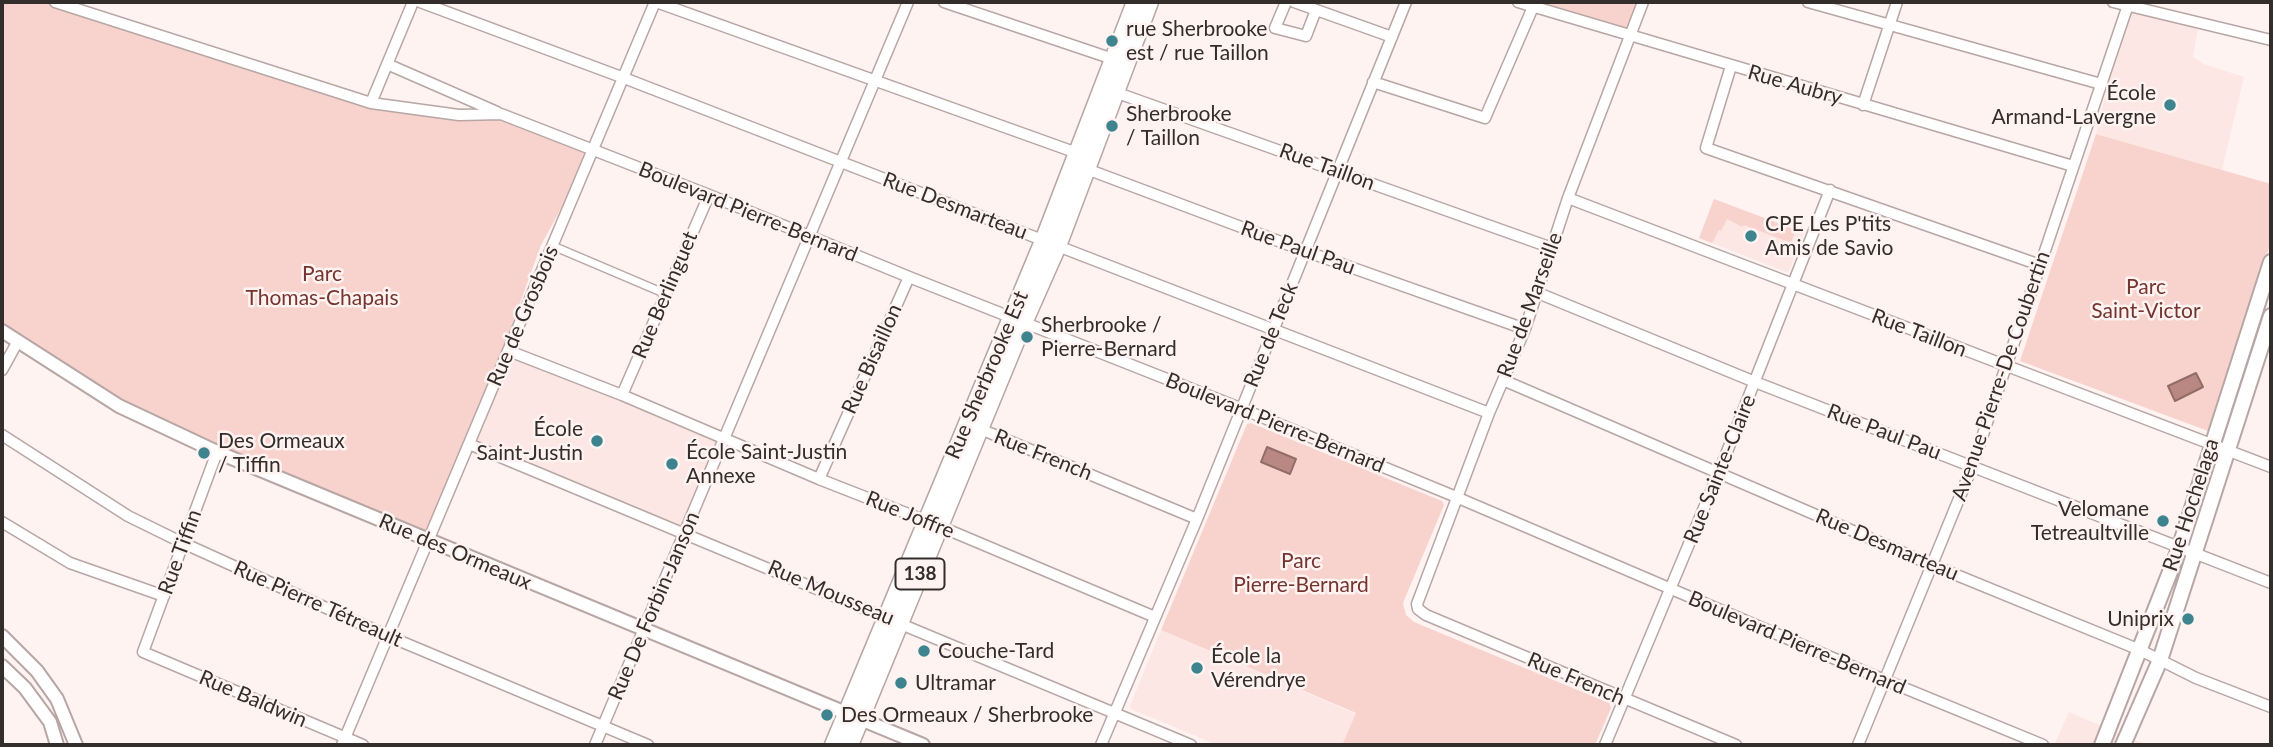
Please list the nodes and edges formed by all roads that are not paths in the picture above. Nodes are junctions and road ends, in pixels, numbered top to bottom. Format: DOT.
graph roads {
  1 [pos="55,2"];
  2 [pos="413,2"];
  3 [pos="420,2"];
  4 [pos="656,2"];
  5 [pos="908,2"];
  6 [pos="944,2"];
  7 [pos="1135,2"];
  8 [pos="1150,2"];
  9 [pos="1286,2"];
  10 [pos="1294,2"];
  11 [pos="1406,2"];
  12 [pos="1518,2"];
  13 [pos="1643,2"];
  14 [pos="1808,2"];
  15 [pos="1897,2"];
  16 [pos="2113,2"];
  17 [pos="2128,4"];
  18 [pos="1533,7"];
  19 [pos="1316,10"];
  20 [pos="1888,24"];
  21 [pos="1392,37"];
  22 [pos="1631,37"];
  23 [pos="2271,40"];
  24 [pos="1119,61"];
  25 [pos="387,64"];
  26 [pos="1731,66"];
  27 [pos="624,78"];
  28 [pos="874,81"];
  29 [pos="1373,82"];
  30 [pos="2101,83"];
  31 [pos="1109,90"];
  32 [pos="371,103"];
  33 [pos="1863,105"];
  34 [pos="501,114"];
  35 [pos="594,149"];
  36 [pos="840,162"];
  37 [pos="1079,162"];
  38 [pos="2073,166"];
  39 [pos="1338,170"];
  40 [pos="1830,190"];
  41 [pos="709,195"];
  42 [pos="1568,198"];
  43 [pos="809,237"];
  44 [pos="1050,244"];
  45 [pos="553,246"];
  46 [pos="1552,248"];
  47 [pos="1305,251"];
  48 [pos="2271,262"];
  49 [pos="2040,265"];
  50 [pos="909,277"];
  51 [pos="1793,285"];
  52 [pos="1538,293"];
  53 [pos="666,294"];
  54 [pos="2271,316"];
  55 [pos="1017,320"];
  56 [pos="1273,329"];
  57 [pos="1525,329"];
  58 [pos="2,331"];
  59 [pos="2247,334"];
  60 [pos="2267,340"];
  61 [pos="18,341"];
  62 [pos="509,351"];
  63 [pos="2006,367"];
  64 [pos="2,370"];
  65 [pos="1503,380"];
  66 [pos="1755,382"];
  67 [pos="622,395"];
  68 [pos="1241,409"];
  69 [pos="1489,414"];
  70 [pos="973,426"];
  71 [pos="2,435"];
  72 [pos="724,438"];
  73 [pos="469,444"];
  74 [pos="2212,445"];
  75 [pos="2228,451"];
  76 [pos="217,452"];
  77 [pos="1972,467"];
  78 [pos="2271,467"];
  79 [pos="1719,472"];
  80 [pos="819,479"];
  81 [pos="1457,497"];
  82 [pos="1197,519"];
  83 [pos="2,522"];
  84 [pos="932,524"];
  85 [pos="685,532"];
  86 [pos="428,541"];
  87 [pos="183,543"];
  88 [pos="2179,548"];
  89 [pos="2194,554"];
  90 [pos="1932,565"];
  91 [pos="2271,583"];
  92 [pos="1671,590"];
  93 [pos="164,596"];
  94 [pos="1418,609"];
  95 [pos="1155,617"];
  96 [pos="893,620"];
  97 [pos="643,630"];
  98 [pos="2,636"];
  99 [pos="388,636"];
  100 [pos="2140,650"];
  101 [pos="143,652"];
  102 [pos="2160,660"];
  103 [pos="2,666"];
  104 [pos="1884,680"];
  105 [pos="1625,699"];
  106 [pos="2271,707"];
  107 [pos="1115,713"];
  108 [pos="854,716"];
  109 [pos="2111,722"];
  110 [pos="603,726"];
  111 [pos="2130,730"];
  112 [pos="343,741"];
  113 [pos="57,745"];
  114 [pos="76,745"];
  115 [pos="363,745"];
  116 [pos="595,745"];
  117 [pos="648,745"];
  118 [pos="833,745"];
  119 [pos="850,745"];
  120 [pos="923,745"];
  121 [pos="1101,745"];
  122 [pos="1191,745"];
  123 [pos="1605,745"];
  124 [pos="1736,745"];
  125 [pos="1858,745"];
  126 [pos="2043,745"];
  127 [pos="2102,745"];
  128 [pos="2123,745"];
  1 -- 32 [label="street, Boulevard Pierre-Bernard"];
  2 -- 25 [label="street"];
  3 -- 27 [label="street, Rue Desmarteau"];
  4 -- 27 [label="street, Rue de Grosbois"];
  4 -- 28 [label="street, Rue Paul Pau"];
  5 -- 28 [label="street, Rue De Forbin-Janson"];
  6 -- 24 [label="street"];
  7 -- 24 [label="main road, Rue Sherbrooke Est / 138"];
  8 -- 24 [label="main road, Rue Sherbrooke Est / 138"];
  9 -- 19 [label="street"];
  10 -- 19 [label="street"];
  11 -- 21 [label="street, Rue de Teck"];
  12 -- 18 [label="street, Rue Aubry"];
  13 -- 22 [label="street, Rue de Marseille"];
  14 -- 20 [label="street"];
  15 -- 20 [label="street"];
  16 -- 17 [label="street"];
  17 -- 23 [label="street"];
  17 -- 30 [label="street, Avenue Pierre-De Coubertin"];
  18 -- 22 [label="street, Rue Aubry"];
  18 -- 29 [label="street"];
  19 -- 21 [label="street"];
  20 -- 30 [label="street"];
  20 -- 33 [label="street"];
  21 -- 29 [label="street, Rue de Teck"];
  22 -- 26 [label="street, Rue Aubry"];
  22 -- 42 [label="street, Rue de Marseille"];
  24 -- 31 [label="main road, Rue Sherbrooke Est / 138"];
  25 -- 32 [label="street"];
  25 -- 34 [label="street, Boulevard Pierre-Bernard"];
  26 -- 33 [label="street, Rue Aubry"];
  26 -- 40 [label="street"];
  27 -- 35 [label="street, Rue de Grosbois"];
  27 -- 36 [label="street, Rue Desmarteau"];
  28 -- 36 [label="street, Rue De Forbin-Janson"];
  28 -- 37 [label="street, Rue Paul Pau"];
  29 -- 39 [label="street, Rue de Teck"];
  30 -- 38 [label="street, Avenue Pierre-De Coubertin"];
  31 -- 37 [label="main road, Rue Sherbrooke Est / 138"];
  31 -- 39 [label="street, Rue Taillon"];
  32 -- 34 [label="street, Boulevard Pierre-Bernard"];
  33 -- 38 [label="street, Rue Aubry"];
  34 -- 35 [label="street, Boulevard Pierre-Bernard"];
  35 -- 41 [label="street, Boulevard Pierre-Bernard"];
  35 -- 45 [label="street, Rue de Grosbois"];
  36 -- 43 [label="street, Rue De Forbin-Janson"];
  36 -- 44 [label="street, Rue Desmarteau"];
  37 -- 44 [label="main road, Rue Sherbrooke Est / 138"];
  37 -- 47 [label="street, Rue Paul Pau"];
  38 -- 49 [label="street, Avenue Pierre-De Coubertin"];
  39 -- 46 [label="street, Rue Taillon"];
  39 -- 47 [label="street, Rue de Teck"];
  40 -- 49 [label="street"];
  40 -- 51 [label="street, Rue Sainte-Claire"];
  41 -- 43 [label="street, Boulevard Pierre-Bernard"];
  41 -- 53 [label="street, Rue Berlinguet"];
  42 -- 46 [label="street, Rue de Marseille"];
  42 -- 51 [label="street, Rue Taillon"];
  43 -- 50 [label="street, Boulevard Pierre-Bernard"];
  43 -- 72 [label="street, Rue De Forbin-Janson"];
  44 -- 55 [label="main road, Rue Sherbrooke Est / 138"];
  44 -- 56 [label="street, Rue Desmarteau"];
  45 -- 53 [label="street"];
  45 -- 62 [label="street, Rue de Grosbois"];
  46 -- 52 [label="street, Rue de Marseille"];
  47 -- 56 [label="street, Rue de Teck"];
  47 -- 57 [label="street, Rue Paul Pau"];
  48 -- 59 [label="main road, Rue Hochelaga"];
  49 -- 63 [label="street, Avenue Pierre-De Coubertin"];
  50 -- 55 [label="street, Boulevard Pierre-Bernard"];
  50 -- 80 [label="street, Rue Bisaillon"];
  51 -- 63 [label="street, Rue Taillon"];
  51 -- 66 [label="street, Rue Sainte-Claire"];
  52 -- 57 [label="street, Rue de Marseille"];
  52 -- 66 [label="street, Rue Paul Pau"];
  53 -- 67 [label="street, Rue Berlinguet"];
  54 -- 60 [label="main road, Rue Hochelaga"];
  55 -- 68 [label="street, Boulevard Pierre-Bernard"];
  55 -- 70 [label="main road, Rue Sherbrooke Est / 138"];
  56 -- 68 [label="street, Rue de Teck"];
  56 -- 69 [label="street, Rue Desmarteau"];
  57 -- 65 [label="street, Rue de Marseille"];
  58 -- 61 [label="street, Rue des Ormeaux"];
  59 -- 60 [label="street"];
  59 -- 74 [label="main road, Rue Hochelaga"];
  60 -- 75 [label="main road, Rue Hochelaga"];
  61 -- 64 [label="street"];
  61 -- 76 [label="street, Rue des Ormeaux"];
  62 -- 67 [label="street, Rue Joffre"];
  62 -- 73 [label="street, Rue de Grosbois"];
  63 -- 74 [label="street, Rue Taillon"];
  63 -- 77 [label="street, Avenue Pierre-De Coubertin"];
  65 -- 69 [label="street, Rue de Marseille"];
  65 -- 79 [label="street, Rue Desmarteau"];
  66 -- 77 [label="street, Rue Paul Pau"];
  66 -- 79 [label="street, Rue Sainte-Claire"];
  67 -- 72 [label="street, Rue Joffre"];
  68 -- 81 [label="street, Boulevard Pierre-Bernard"];
  68 -- 82 [label="street, Rue de Teck"];
  69 -- 81 [label="street, Rue de Marseille"];
  70 -- 82 [label="street, Rue French"];
  70 -- 84 [label="main road, Rue Sherbrooke Est / 138"];
  71 -- 87 [label="street, Rue Pierre Tétreault"];
  72 -- 80 [label="street, Rue Joffre"];
  72 -- 85 [label="street, Rue De Forbin-Janson"];
  73 -- 85 [label="street, Rue Mousseau"];
  73 -- 86 [label="street, Rue de Grosbois"];
  74 -- 75 [label="street, Rue Taillon"];
  74 -- 88 [label="main road, Rue Hochelaga"];
  75 -- 78 [label="street, Rue Taillon"];
  75 -- 89 [label="main road, Rue Hochelaga"];
  76 -- 86 [label="street, Rue des Ormeaux"];
  76 -- 87 [label="street, Rue Tiffin"];
  77 -- 88 [label="street, Rue Paul Pau"];
  77 -- 90 [label="street, Avenue Pierre-De Coubertin"];
  79 -- 90 [label="street, Rue Desmarteau"];
  79 -- 92 [label="street, Rue Sainte-Claire"];
  80 -- 84 [label="street, Rue Joffre"];
  81 -- 92 [label="street, Boulevard Pierre-Bernard"];
  81 -- 94 [label="street, Rue de Marseille"];
  82 -- 95 [label="street, Rue de Teck"];
  83 -- 93 [label="street"];
  84 -- 95 [label="street, Rue Joffre"];
  84 -- 96 [label="main road, Rue Sherbrooke Est / 138"];
  85 -- 96 [label="street, Rue Mousseau"];
  85 -- 97 [label="street, Rue De Forbin-Janson"];
  86 -- 97 [label="street, Rue des Ormeaux"];
  86 -- 99 [label="street, Rue de Grosbois"];
  87 -- 93 [label="street, Rue Tiffin"];
  87 -- 99 [label="street, Rue Pierre Tétreault"];
  88 -- 89 [label="street, Rue Paul Pau"];
  88 -- 100 [label="main road, Rue Hochelaga"];
  89 -- 91 [label="street, Rue Paul Pau"];
  89 -- 102 [label="main road, Rue Hochelaga"];
  90 -- 100 [label="street, Rue Desmarteau"];
  90 -- 104 [label="street, Avenue Pierre-De Coubertin"];
  92 -- 104 [label="street, Boulevard Pierre-Bernard"];
  92 -- 105 [label="street, Rue Sainte-Claire"];
  93 -- 101 [label="street, Rue Tiffin"];
  94 -- 105 [label="street, Rue French"];
  95 -- 107 [label="street, Rue de Teck"];
  96 -- 107 [label="street, Rue Mousseau"];
  96 -- 108 [label="main road, Rue Sherbrooke Est / 138"];
  97 -- 108 [label="street, Rue des Ormeaux"];
  97 -- 110 [label="street, Rue De Forbin-Janson"];
  98 -- 114 [label="street"];
  99 -- 110 [label="street, Rue Pierre Tétreault"];
  99 -- 112 [label="street, Rue de Grosbois"];
  100 -- 102 [label="street, Rue Desmarteau"];
  100 -- 109 [label="main road, Rue Hochelaga"];
  101 -- 112 [label="street, Rue Baldwin"];
  102 -- 106 [label="street, Rue Desmarteau"];
  102 -- 111 [label="main road, Rue Hochelaga"];
  103 -- 113 [label="street"];
  104 -- 125 [label="street, Avenue Pierre-De Coubertin"];
  104 -- 126 [label="street, Boulevard Pierre-Bernard"];
  105 -- 123 [label="street, Rue Sainte-Claire"];
  105 -- 124 [label="street, Rue French"];
  107 -- 121 [label="street, Rue de Teck"];
  107 -- 122 [label="street, Rue Mousseau"];
  108 -- 118 [label="main road, Rue Sherbrooke Est / 138"];
  108 -- 119 [label="main road, Rue Sherbrooke Est / 138"];
  108 -- 120 [label="street, Rue des Ormeaux"];
  109 -- 111 [label="main road"];
  109 -- 127 [label="main road, Rue Hochelaga"];
  110 -- 116 [label="street, Rue De Forbin-Janson"];
  110 -- 117 [label="street, Rue Pierre Tétreault"];
  111 -- 128 [label="main road, Rue Hochelaga"];
  112 -- 115 [label="street, Rue Baldwin"];
}
